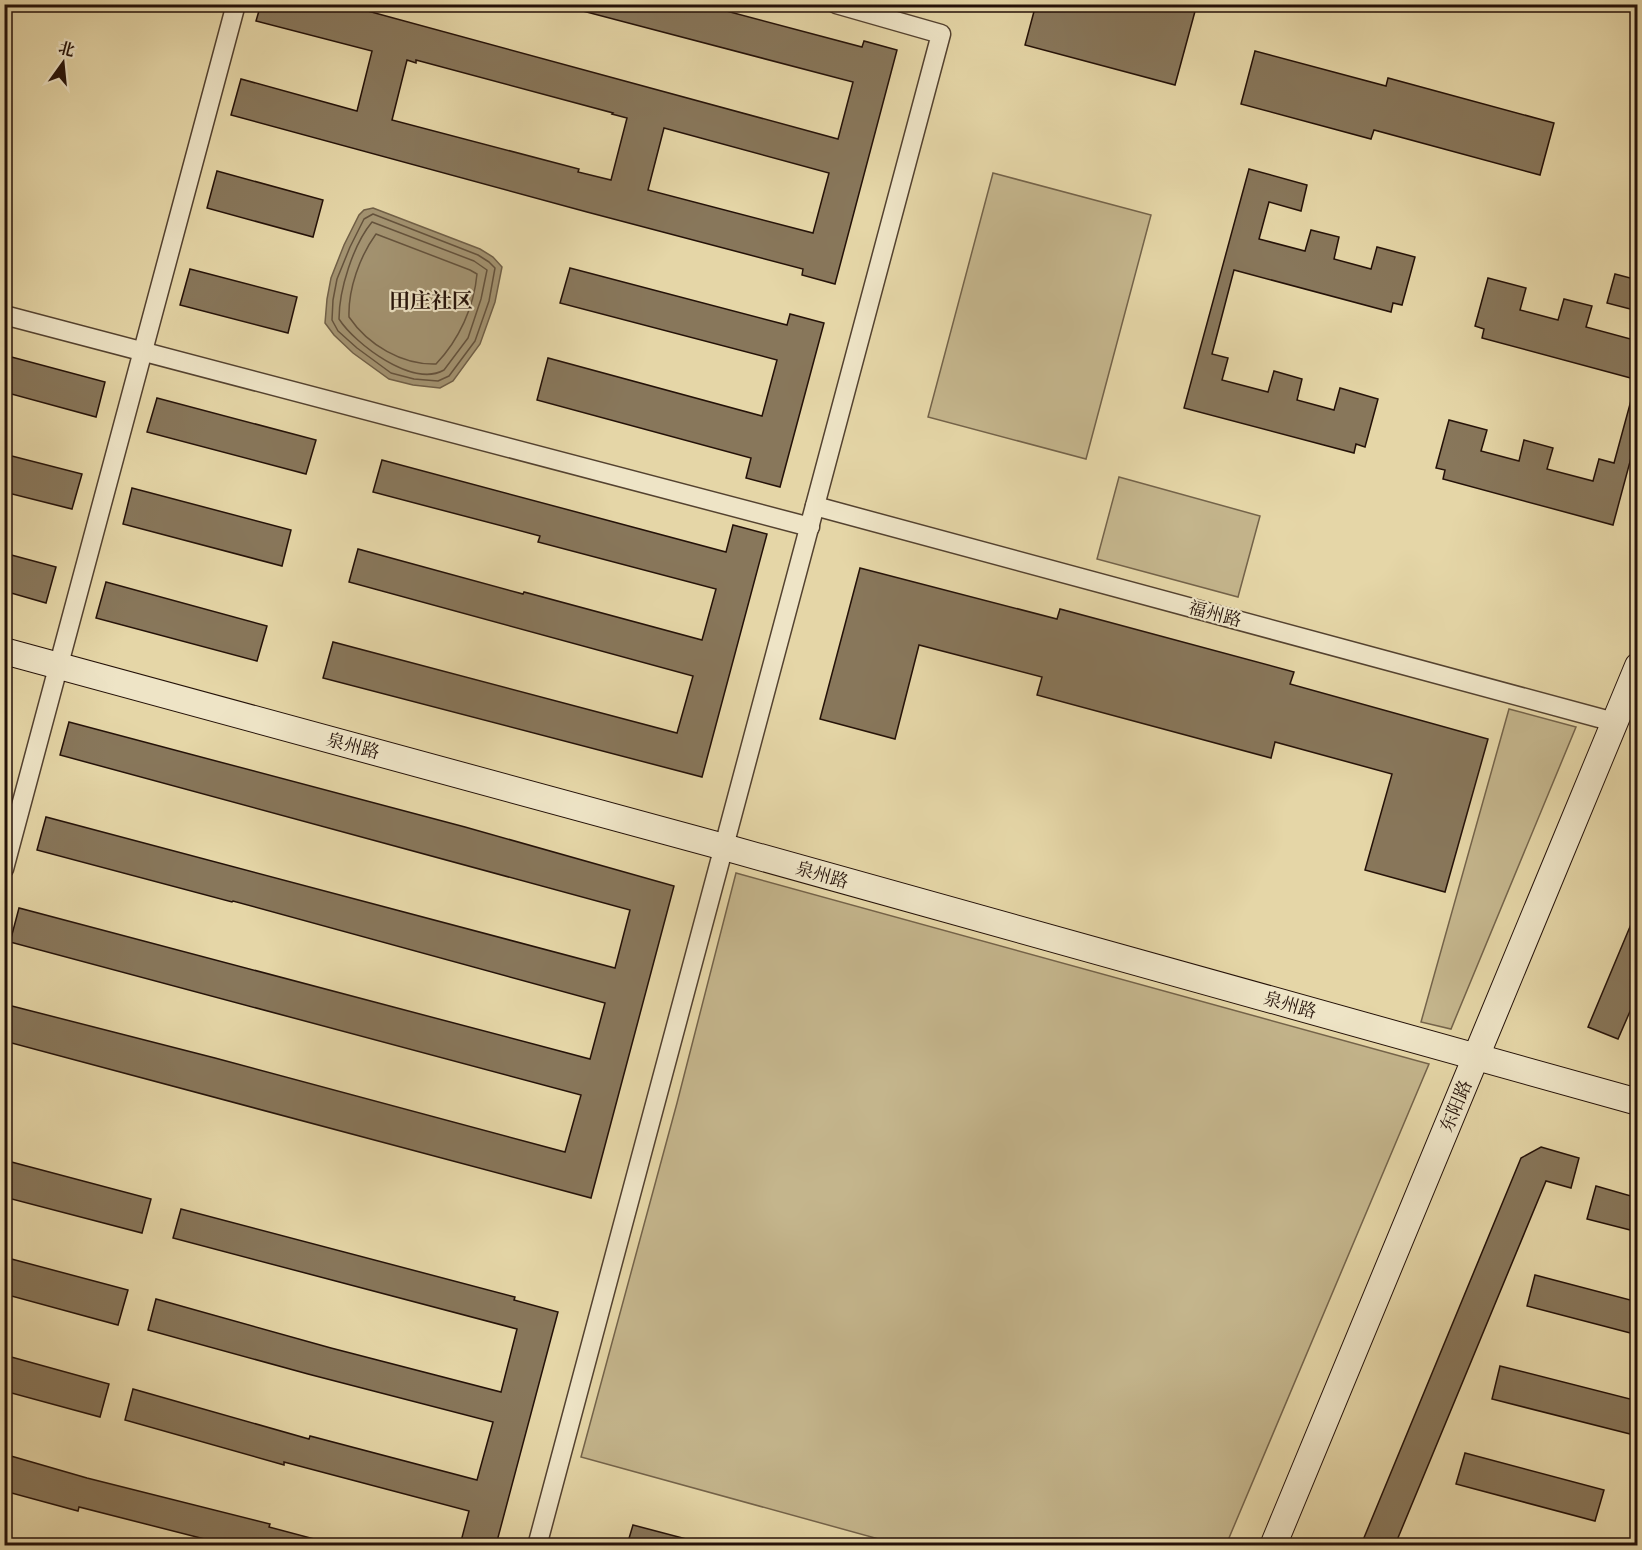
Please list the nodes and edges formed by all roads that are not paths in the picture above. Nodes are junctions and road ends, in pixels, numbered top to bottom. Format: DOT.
graph roads {
  1 [pos="237,4"];
  2 [pos="836,4"];
  3 [pos="4,315"];
  4 [pos="143,352"];
  5 [pos="815,506"];
  6 [pos="810,527"];
  7 [pos="4,651"];
  8 [pos="60,666"];
  9 [pos="1638,666"];
  10 [pos="1614,722"];
  11 [pos="724,847"];
  12 [pos="4,869"];
  13 [pos="1476,1057"];
  14 [pos="1638,1102"];
  15 [pos="537,1545"];
  16 [pos="1273,1545"];
  1 -- 4 [label="street"];
  2 -- 5 [label="street"];
  3 -- 4 [label="street"];
  4 -- 6 [label="street"];
  4 -- 8 [label="street"];
  5 -- 6 [label="street"];
  5 -- 10 [label="street, 福州路"];
  6 -- 11 [label="street"];
  7 -- 8 [label="street, 泉州路"];
  8 -- 11 [label="street, 泉州路"];
  8 -- 12 [label="street"];
  9 -- 10 [label="street, 东阳路"];
  10 -- 13 [label="street, 东阳路"];
  11 -- 13 [label="street, 泉州路"];
  11 -- 15 [label="street"];
  13 -- 14 [label="street, 泉州路"];
  13 -- 16 [label="street, 东阳路"];
}
